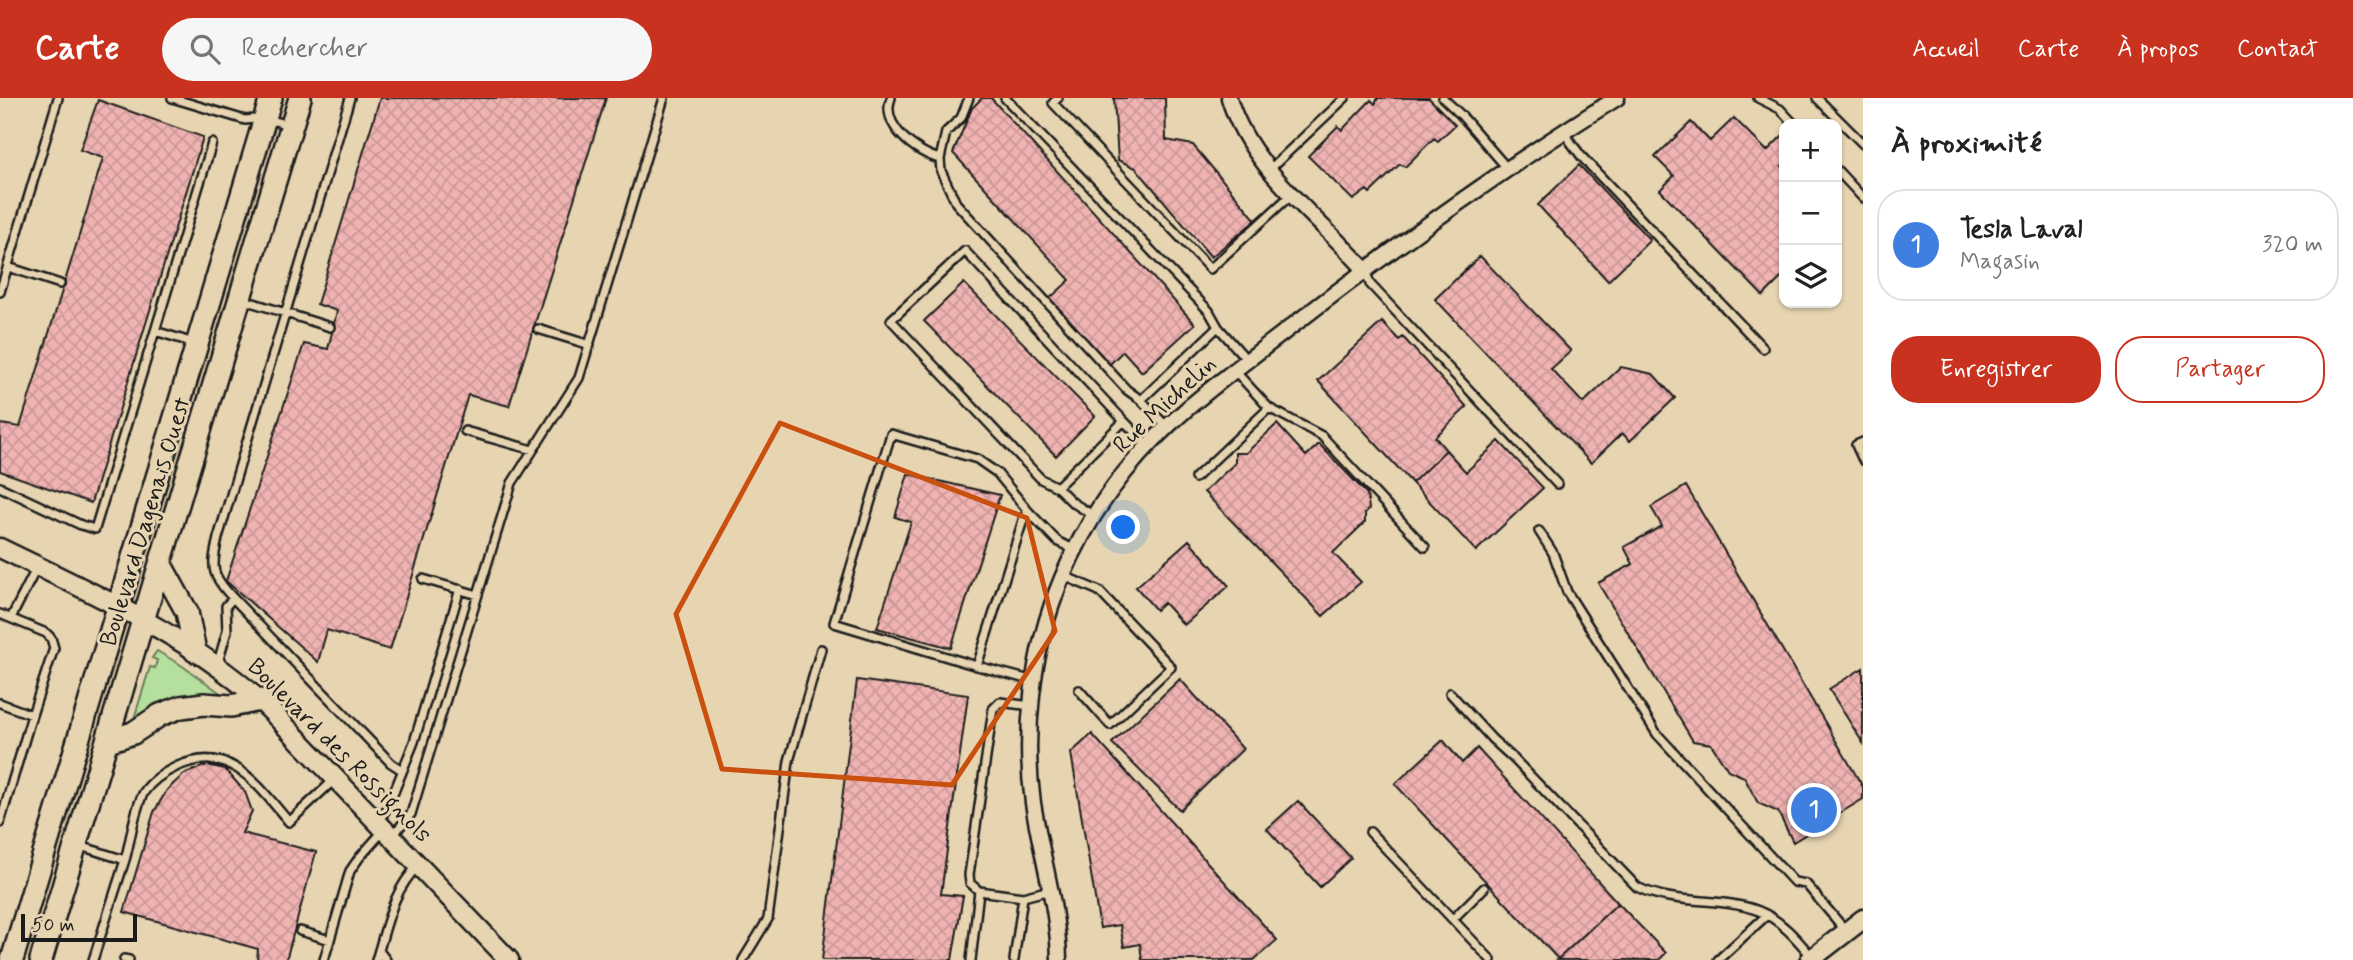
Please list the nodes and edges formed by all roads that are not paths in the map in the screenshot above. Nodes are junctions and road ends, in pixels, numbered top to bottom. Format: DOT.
graph roads {
  1 [pos="58,98"];
  2 [pos="172,98"];
  3 [pos="350,98"];
  4 [pos="664,98"];
  5 [pos="891,98"];
  6 [pos="969,98"];
  7 [pos="1005,98"];
  8 [pos="1229,98"];
  9 [pos="1345,98"];
  10 [pos="1443,98"];
  11 [pos="1617,98"];
  12 [pos="1758,98"];
  13 [pos="1817,98"];
  14 [pos="1053,100"];
  15 [pos="285,103"];
  16 [pos="1789,119"];
  17 [pos="1563,131"];
  18 [pos="212,143"];
  19 [pos="1863,144"];
  20 [pos="940,159"];
  21 [pos="1507,168"];
  22 [pos="1269,169"];
  23 [pos="1842,175"];
  24 [pos="1293,193"];
  25 [pos="1863,198"];
  26 [pos="8,267"];
  27 [pos="1365,270"];
  28 [pos="60,284"];
  29 [pos="0,292"];
  30 [pos="240,299"];
  31 [pos="286,313"];
  32 [pos="330,327"];
  33 [pos="1218,327"];
  34 [pos="538,329"];
  35 [pos="155,331"];
  36 [pos="197,344"];
  37 [pos="590,345"];
  38 [pos="1763,348"];
  39 [pos="1248,360"];
  40 [pos="1235,371"];
  41 [pos="1141,400"];
  42 [pos="1269,408"];
  43 [pos="1124,421"];
  44 [pos="1167,427"];
  45 [pos="465,431"];
  46 [pos="1863,442"];
  47 [pos="1148,446"];
  48 [pos="533,450"];
  49 [pos="1863,460"];
  50 [pos="1195,478"];
  51 [pos="1557,484"];
  52 [pos="0,487"];
  53 [pos="1057,487"];
  54 [pos="1029,512"];
  55 [pos="1094,516"];
  56 [pos="1539,531"];
  57 [pos="1425,547"];
  58 [pos="0,548"];
  59 [pos="1075,550"];
  60 [pos="161,565"];
  61 [pos="37,566"];
  62 [pos="1063,576"];
  63 [pos="423,579"];
  64 [pos="460,589"];
  65 [pos="478,595"];
  66 [pos="233,598"];
  67 [pos="118,606"];
  68 [pos="0,614"];
  69 [pos="11,618"];
  70 [pos="144,621"];
  71 [pos="821,649"];
  72 [pos="195,651"];
  73 [pos="217,666"];
  74 [pos="977,666"];
  75 [pos="1034,681"];
  76 [pos="1079,690"];
  77 [pos="1450,693"];
  78 [pos="260,700"];
  79 [pos="0,703"];
  80 [pos="1031,706"];
  81 [pos="32,715"];
  82 [pos="108,741"];
  83 [pos="402,770"];
  84 [pos="336,779"];
  85 [pos="0,823"];
  86 [pos="385,829"];
  87 [pos="1370,832"];
  88 [pos="76,845"];
  89 [pos="124,860"];
  90 [pos="419,865"];
  91 [pos="1484,888"];
  92 [pos="1050,890"];
  93 [pos="979,891"];
  94 [pos="1023,897"];
  95 [pos="1767,915"];
  96 [pos="1453,919"];
  97 [pos="1863,919"];
  98 [pos="300,931"];
  99 [pos="1847,931"];
  100 [pos="330,940"];
  101 [pos="379,951"];
  102 [pos="1811,959"];
  103 [pos="12,960"];
  104 [pos="41,960"];
  105 [pos="93,960"];
  106 [pos="324,960"];
  107 [pos="376,960"];
  108 [pos="386,960"];
  109 [pos="509,960"];
  110 [pos="743,960"];
  111 [pos="971,960"];
  112 [pos="1014,960"];
  113 [pos="1059,960"];
  114 [pos="1491,960"];
  115 [pos="1718,960"];
  1 -- 26 [label="lane"];
  2 -- 15 [label="lane"];
  3 -- 31 [label="lane"];
  4 -- 37 [label="lane"];
  5 -- 20 [label="lane"];
  6 -- 20 [label="lane"];
  7 -- 33 [label="lane"];
  8 -- 22 [label="street"];
  9 -- 22 [label="lane"];
  10 -- 21 [label="lane"];
  11 -- 17 [label="street, Rue Michelin"];
  12 -- 16 [label="lane"];
  13 -- 19 [label="lane"];
  14 -- 24 [label="lane"];
  15 -- 30 [label="main road, Boulevard Dagenais Ouest"];
  15 -- 36 [label="main road, Boulevard Dagenais Ouest"];
  17 -- 21 [label="street, Rue Michelin"];
  17 -- 38 [label="lane"];
  18 -- 35 [label="lane"];
  20 -- 41 [label="lane"];
  21 -- 27 [label="street, Rue Michelin"];
  22 -- 24 [label="street"];
  23 -- 25 [label="lane"];
  24 -- 27 [label="street"];
  26 -- 28 [label="lane"];
  26 -- 29 [label="lane"];
  27 -- 39 [label="street, Rue Michelin"];
  27 -- 51 [label="lane"];
  30 -- 31 [label="lane"];
  30 -- 60 [label="main road, Boulevard Dagenais Ouest"];
  31 -- 32 [label="lane"];
  31 -- 66 [label="lane"];
  33 -- 39 [label="lane"];
  33 -- 41 [label="lane"];
  34 -- 37 [label="lane"];
  35 -- 36 [label="lane"];
  35 -- 52 [label="lane"];
  36 -- 67 [label="main road, Boulevard Dagenais Ouest"];
  37 -- 48 [label="lane"];
  39 -- 40 [label="street, Rue Michelin"];
  40 -- 42 [label="lane"];
  40 -- 44 [label="street, Rue Michelin"];
  41 -- 44 [label="lane"];
  42 -- 50 [label="lane"];
  42 -- 57 [label="lane"];
  43 -- 47 [label="lane"];
  43 -- 53 [label="lane"];
  43 -- 53 [label="lane"];
  44 -- 47 [label="street, Rue Michelin"];
  45 -- 48 [label="lane"];
  46 -- 49 [label="lane"];
  47 -- 55 [label="street, Rue Michelin"];
  48 -- 65 [label="lane"];
  53 -- 55 [label="lane"];
  54 -- 59 [label="lane"];
  54 -- 74 [label="lane"];
  54 -- 74 [label="lane"];
  55 -- 59 [label="street, Rue Michelin"];
  56 -- 99 [label="lane"];
  58 -- 61 [label="street, Boulevard des Rossignols"];
  59 -- 62 [label="street, Rue Michelin"];
  60 -- 70 [label="main road, Boulevard Dagenais Ouest"];
  60 -- 72 [label="main road"];
  61 -- 67 [label="street, Boulevard des Rossignols"];
  61 -- 69 [label="lane"];
  62 -- 75 [label="street, Rue Michelin"];
  62 -- 76 [label="lane"];
  63 -- 64 [label="lane"];
  64 -- 65 [label="lane"];
  64 -- 83 [label="lane"];
  65 -- 86 [label="lane"];
  66 -- 73 [label="lane"];
  66 -- 83 [label="lane"];
  67 -- 70 [label="street, Boulevard des Rossignols"];
  67 -- 103 [label="main road, Boulevard Dagenais Ouest"];
  68 -- 69 [label="lane"];
  69 -- 81 [label="lane"];
  70 -- 72 [label="street, Boulevard des Rossignols"];
  70 -- 82 [label="main road, Boulevard Dagenais Ouest"];
  71 -- 110 [label="lane"];
  72 -- 73 [label="street, Boulevard des Rossignols"];
  73 -- 78 [label="street, Boulevard des Rossignols"];
  74 -- 75 [label="lane"];
  75 -- 80 [label="street, Rue Michelin"];
  77 -- 95 [label="lane"];
  78 -- 82 [label="main road"];
  78 -- 84 [label="street, Boulevard des Rossignols"];
  79 -- 81 [label="lane"];
  80 -- 92 [label="street, Rue Michelin"];
  80 -- 93 [label="lane"];
  81 -- 85 [label="lane"];
  82 -- 88 [label="main road, Boulevard Dagenais Ouest"];
  83 -- 86 [label="lane"];
  84 -- 86 [label="street, Boulevard des Rossignols"];
  84 -- 89 [label="lane"];
  86 -- 90 [label="street, Boulevard des Rossignols"];
  86 -- 100 [label="lane"];
  87 -- 96 [label="lane"];
  88 -- 89 [label="lane"];
  88 -- 104 [label="main road, Boulevard Dagenais Ouest"];
  89 -- 105 [label="lane"];
  90 -- 101 [label="lane"];
  90 -- 109 [label="street, Boulevard des Rossignols"];
  91 -- 96 [label="lane"];
  92 -- 94 [label="lane"];
  92 -- 113 [label="street, Rue Michelin"];
  93 -- 94 [label="lane"];
  93 -- 111 [label="lane"];
  94 -- 112 [label="lane"];
  95 -- 102 [label="lane"];
  95 -- 115 [label="lane"];
  96 -- 114 [label="lane"];
  97 -- 99 [label="street"];
  98 -- 100 [label="lane"];
  99 -- 102 [label="street"];
  100 -- 106 [label="lane"];
  101 -- 107 [label="lane"];
  101 -- 108 [label="lane"];
}
